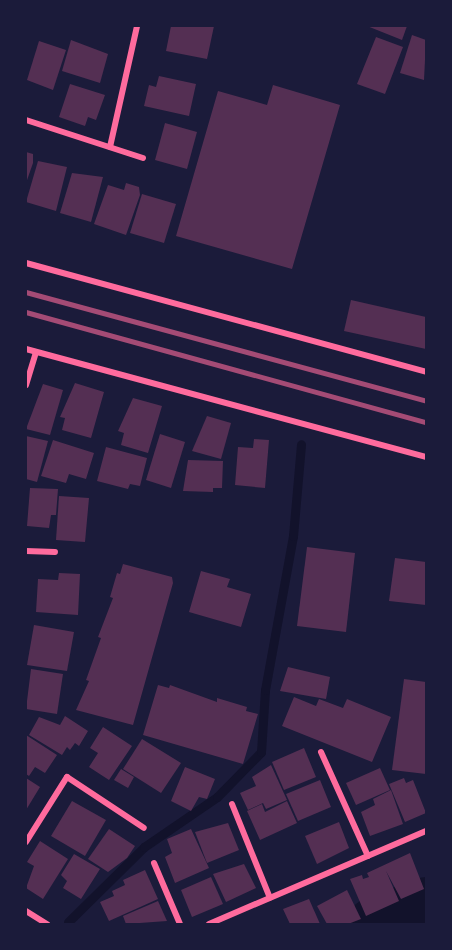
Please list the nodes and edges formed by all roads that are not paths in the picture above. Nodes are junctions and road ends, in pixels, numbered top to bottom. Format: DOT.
graph roads {
  1 [pos="137,26"];
  2 [pos="26,120"];
  3 [pos="110,147"];
  4 [pos="143,158"];
  5 [pos="26,263"];
  6 [pos="26,349"];
  7 [pos="36,352"];
  8 [pos="426,372"];
  9 [pos="26,386"];
  10 [pos="426,458"];
  11 [pos="26,551"];
  12 [pos="55,552"];
  13 [pos="321,752"];
  14 [pos="232,804"];
  15 [pos="144,828"];
  16 [pos="426,831"];
  17 [pos="26,842"];
  18 [pos="368,856"];
  19 [pos="154,863"];
  20 [pos="270,898"];
  21 [pos="26,911"];
  22 [pos="47,924"];
  23 [pos="180,924"];
  24 [pos="209,924"];
  1 -- 3 [label="street"];
  2 -- 3 [label="street"];
  3 -- 4 [label="street"];
  5 -- 8 [label="street"];
  6 -- 7 [label="street"];
  7 -- 9 [label="street"];
  7 -- 10 [label="street"];
  11 -- 12 [label="street"];
  13 -- 18 [label="street"];
  14 -- 20 [label="street"];
  15 -- 17 [label="street"];
  16 -- 18 [label="street"];
  18 -- 20 [label="street"];
  19 -- 23 [label="street"];
  20 -- 24 [label="street"];
  21 -- 22 [label="street"];
}
